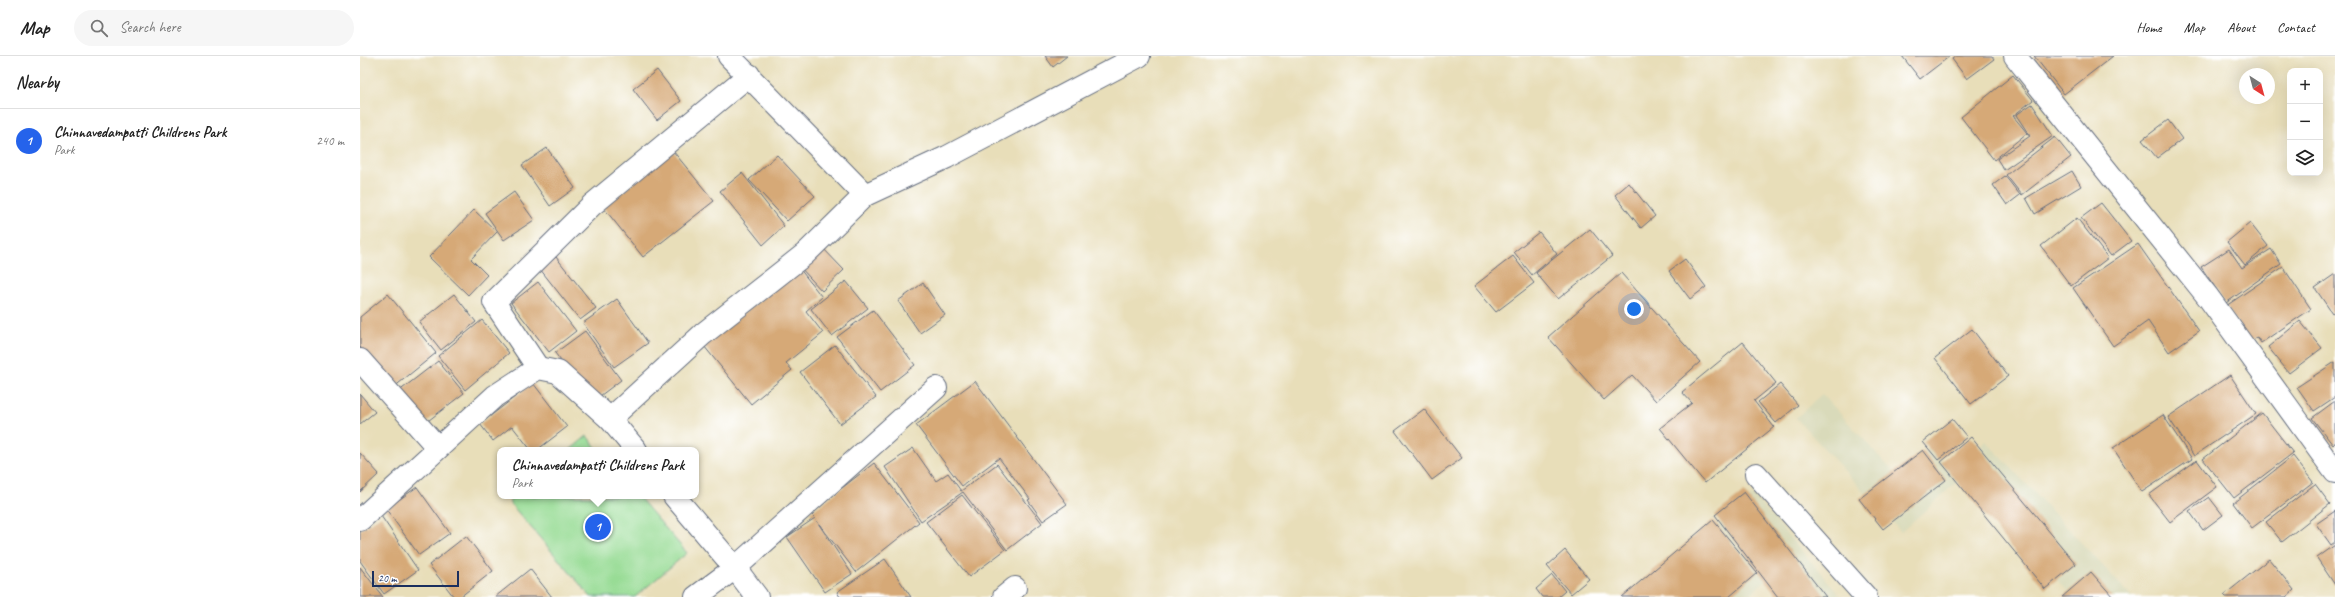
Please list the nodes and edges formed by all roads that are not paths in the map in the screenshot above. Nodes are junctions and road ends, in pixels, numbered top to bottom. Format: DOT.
graph roads {
  1 [pos="729,56"];
  2 [pos="1139,56"];
  3 [pos="2016,56"];
  4 [pos="749,76"];
  5 [pos="865,194"];
  6 [pos="360,360"];
  7 [pos="538,368"];
  8 [pos="936,388"];
  9 [pos="610,419"];
  10 [pos="633,447"];
  11 [pos="438,448"];
  12 [pos="2335,472"];
  13 [pos="1756,474"];
  14 [pos="677,499"];
  15 [pos="360,520"];
  16 [pos="735,568"];
  17 [pos="696,597"];
  18 [pos="757,597"];
  19 [pos="1866,597"];
  1 -- 4 [label="street"];
  2 -- 5 [label="street"];
  3 -- 12 [label="street"];
  4 -- 5 [label="street"];
  4 -- 7 [label="street"];
  5 -- 9 [label="street"];
  6 -- 11 [label="street"];
  7 -- 9 [label="street"];
  7 -- 11 [label="street"];
  8 -- 16 [label="street"];
  9 -- 10 [label="street"];
  11 -- 15 [label="street"];
  13 -- 19 [label="street"];
  14 -- 16 [label="street"];
  16 -- 17 [label="street"];
  16 -- 18 [label="street"];
}
